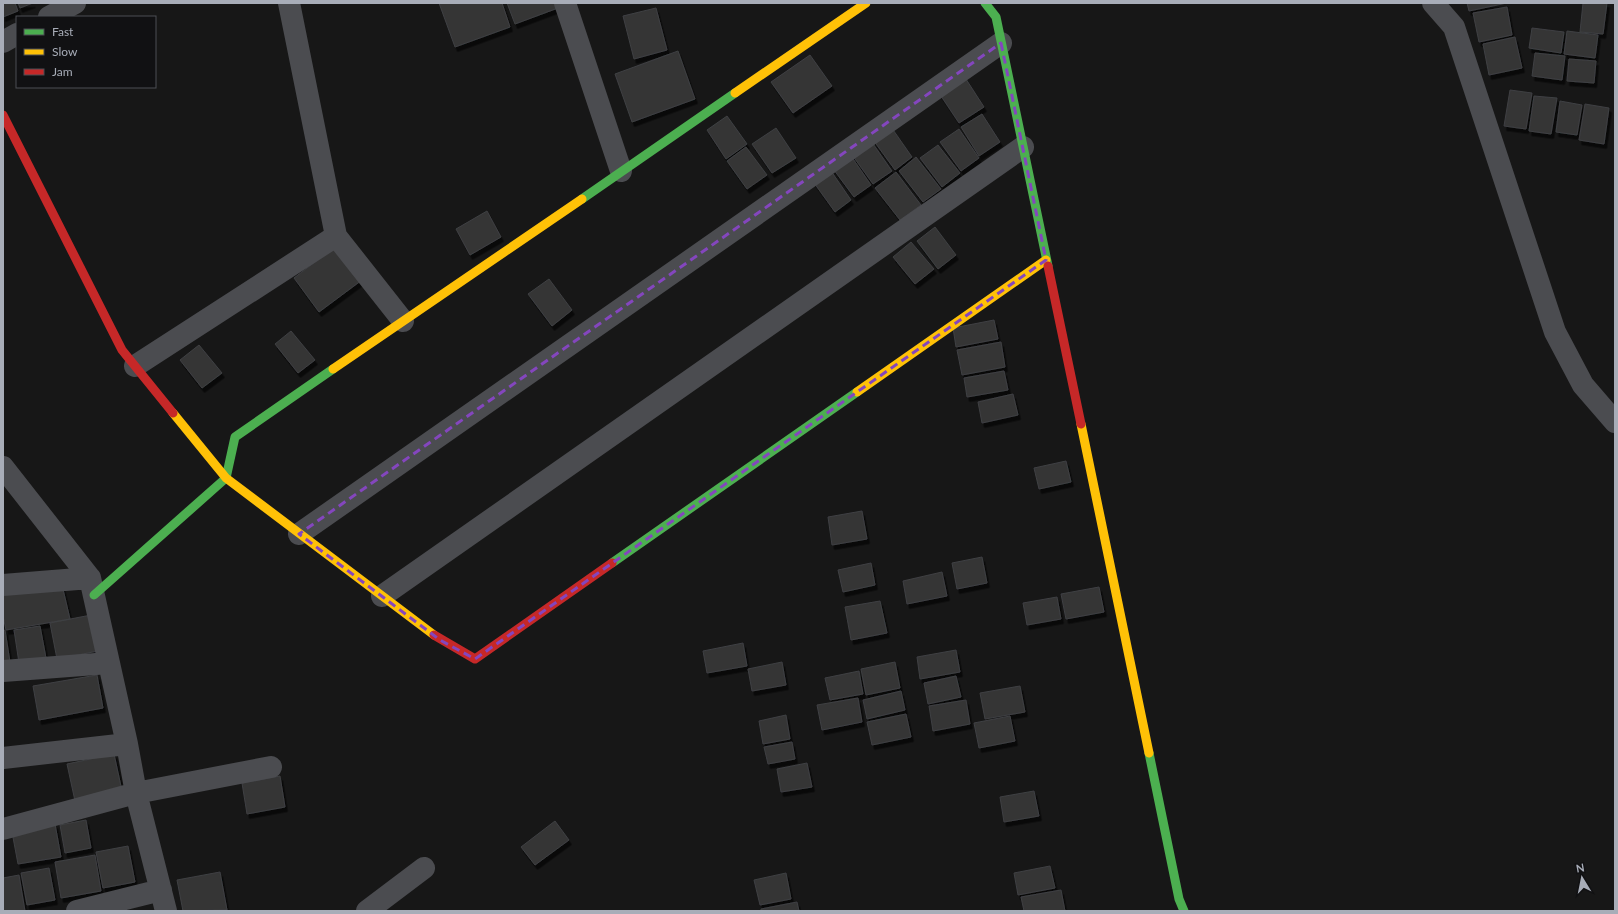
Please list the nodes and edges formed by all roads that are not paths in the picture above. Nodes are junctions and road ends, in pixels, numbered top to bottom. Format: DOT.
graph roads {
  1 [pos="75,3"];
  2 [pos="289,3"];
  3 [pos="565,3"];
  4 [pos="866,3"];
  5 [pos="985,3"];
  6 [pos="1433,3"];
  7 [pos="51,16"];
  8 [pos="16,35"];
  9 [pos="3,42"];
  10 [pos="1001,43"];
  11 [pos="3,115"];
  12 [pos="1023,147"];
  13 [pos="621,171"];
  14 [pos="336,236"];
  15 [pos="1046,260"];
  16 [pos="403,321"];
  17 [pos="135,366"];
  18 [pos="1615,422"];
  19 [pos="5,471"];
  20 [pos="226,478"];
  21 [pos="299,534"];
  22 [pos="3,585"];
  23 [pos="92,586"];
  24 [pos="382,596"];
  25 [pos="109,663"];
  26 [pos="3,671"];
  27 [pos="127,744"];
  28 [pos="3,758"];
  29 [pos="271,767"];
  30 [pos="136,793"];
  31 [pos="3,829"];
  32 [pos="424,868"];
  33 [pos="161,890"];
  34 [pos="77,911"];
  35 [pos="166,911"];
  36 [pos="367,911"];
  37 [pos="1184,911"];
  1 -- 7 [label="street"];
  2 -- 14 [label="street"];
  3 -- 13 [label="street"];
  4 -- 13 [label="street"];
  5 -- 10 [label="street"];
  6 -- 18 [label="street"];
  8 -- 9 [label="street"];
  10 -- 12 [label="street"];
  10 -- 21 [label="street"];
  11 -- 17 [label="street"];
  12 -- 15 [label="street"];
  12 -- 24 [label="street"];
  13 -- 16 [label="street"];
  14 -- 16 [label="street"];
  14 -- 17 [label="street"];
  15 -- 24 [label="street"];
  15 -- 37 [label="street"];
  16 -- 20 [label="street"];
  17 -- 20 [label="street"];
  19 -- 23 [label="street"];
  20 -- 21 [label="street"];
  20 -- 23 [label="street"];
  21 -- 24 [label="street"];
  22 -- 23 [label="street"];
  23 -- 25 [label="street"];
  25 -- 26 [label="street"];
  25 -- 27 [label="street"];
  27 -- 28 [label="street"];
  27 -- 30 [label="street"];
  29 -- 30 [label="street"];
  30 -- 31 [label="street"];
  30 -- 33 [label="street"];
  32 -- 36 [label="street"];
  33 -- 34 [label="street"];
  33 -- 35 [label="street"];
}
